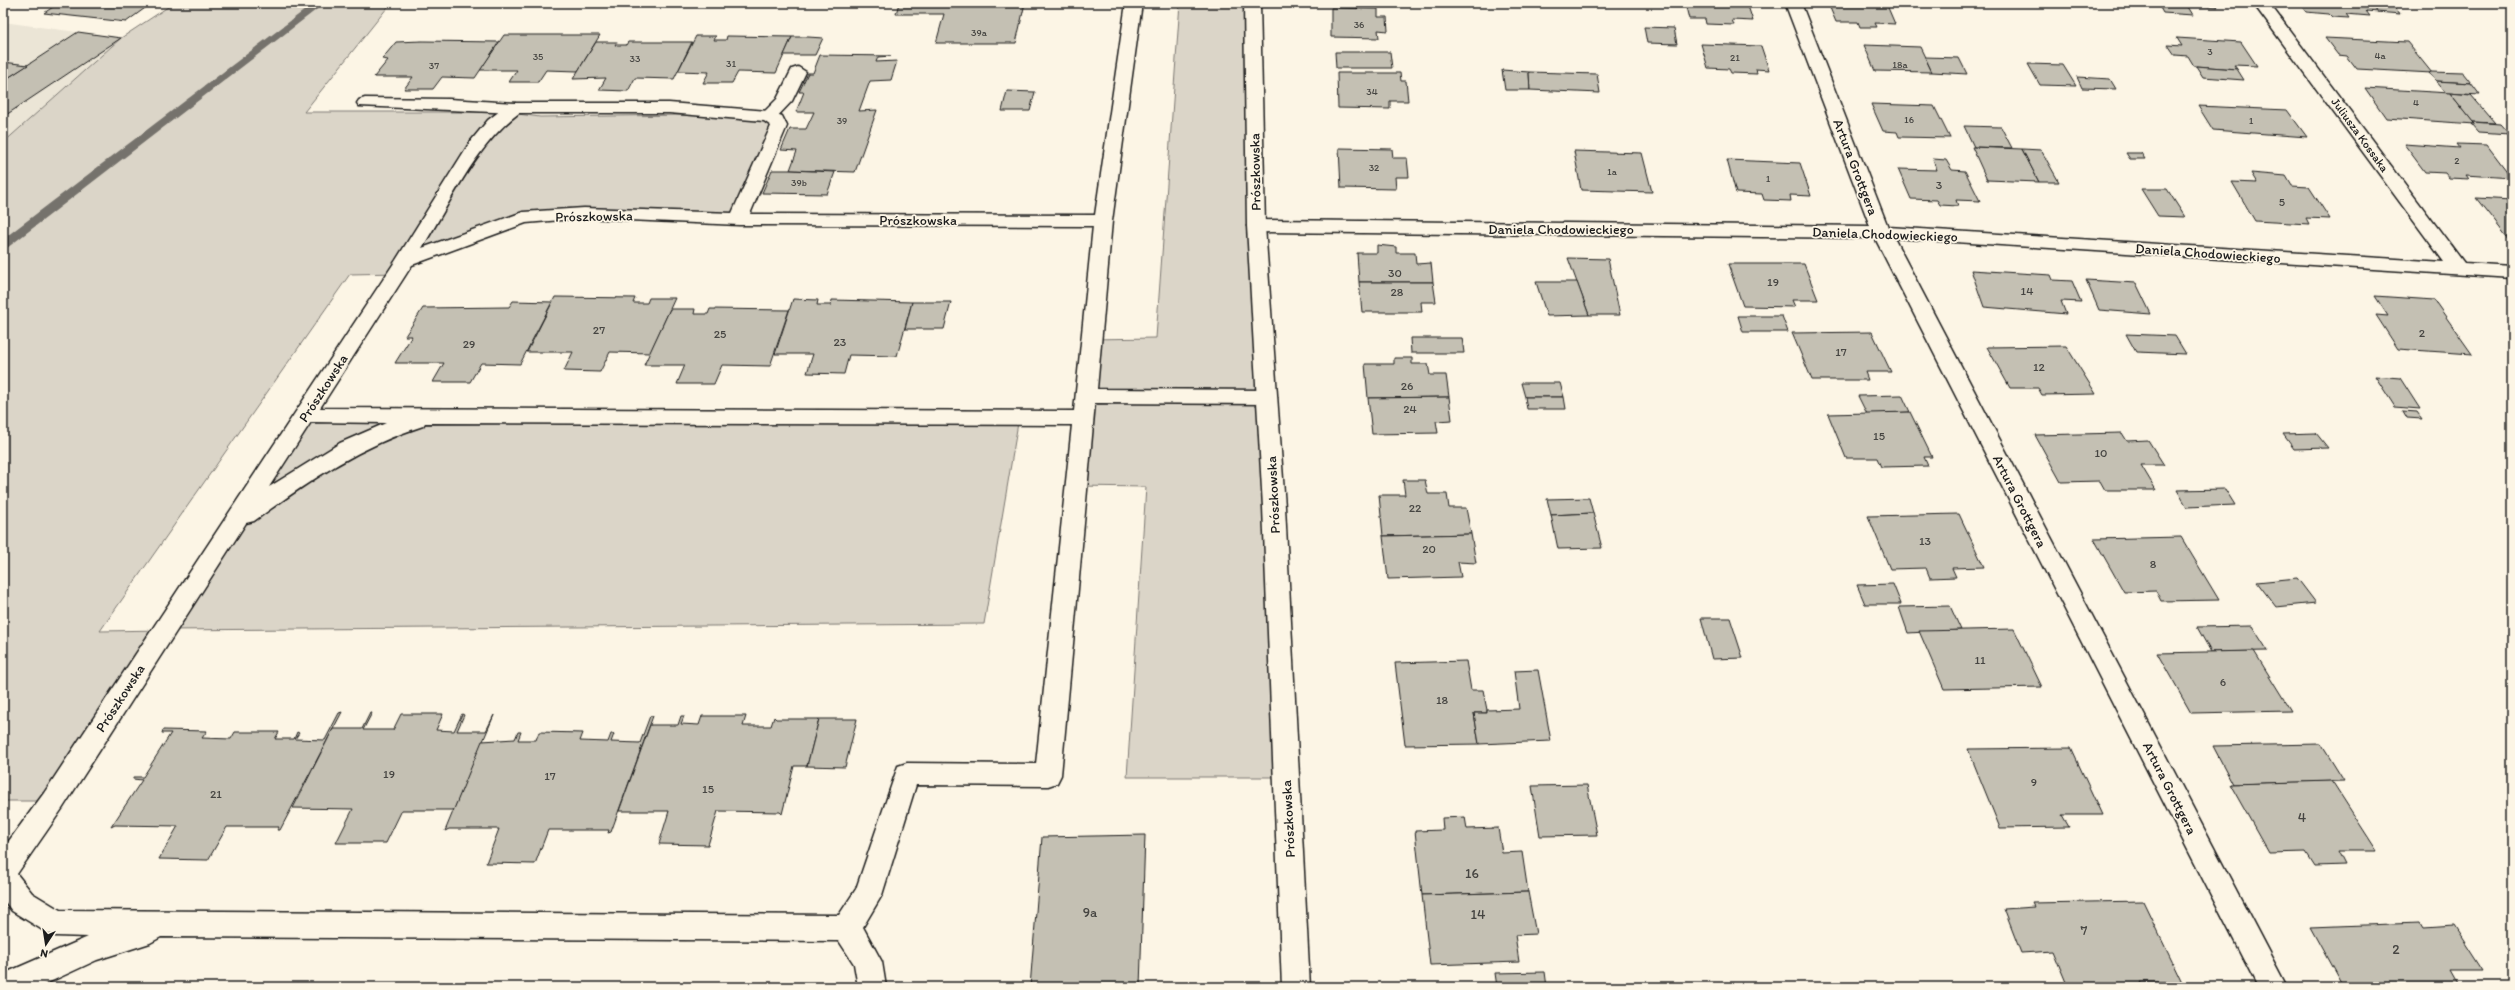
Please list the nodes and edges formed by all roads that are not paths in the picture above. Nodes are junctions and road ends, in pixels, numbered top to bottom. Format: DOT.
graph roads {
  1 [pos="1134,3"];
  2 [pos="1252,3"];
  3 [pos="1793,3"];
  4 [pos="2261,3"];
  5 [pos="798,72"];
  6 [pos="365,103"];
  7 [pos="515,108"];
  8 [pos="768,116"];
  9 [pos="740,219"];
  10 [pos="1103,221"];
  11 [pos="1256,226"];
  12 [pos="1881,232"];
  13 [pos="405,261"];
  14 [pos="2458,268"];
  15 [pos="2512,272"];
  16 [pos="1086,396"];
  17 [pos="1267,397"];
  18 [pos="306,415"];
  19 [pos="436,416"];
  20 [pos="1083,418"];
  21 [pos="235,523"];
  22 [pos="3,871"];
  23 [pos="3,878"];
  24 [pos="170,924"];
  25 [pos="846,928"];
  26 [pos="7,987"];
  27 [pos="872,987"];
  28 [pos="1296,987"];
  29 [pos="2273,987"];
  1 -- 10 [label="street"];
  2 -- 11 [label="street, Prószkowska"];
  3 -- 12 [label="street, Artura Grottgera"];
  4 -- 14 [label="street, Juliusza Kossaka"];
  5 -- 8 [label="street"];
  6 -- 7 [label="street"];
  7 -- 8 [label="street"];
  7 -- 13 [label="street"];
  8 -- 9 [label="street"];
  9 -- 10 [label="street, Prószkowska"];
  9 -- 13 [label="street, Prószkowska"];
  10 -- 16 [label="street"];
  11 -- 12 [label="street, Daniela Chodowieckiego"];
  11 -- 17 [label="street, Prószkowska"];
  12 -- 14 [label="street, Daniela Chodowieckiego"];
  12 -- 29 [label="street, Artura Grottgera"];
  13 -- 18 [label="street, Prószkowska"];
  14 -- 15 [label="street, Daniela Chodowieckiego"];
  16 -- 17 [label="street"];
  16 -- 20 [label="street"];
  17 -- 28 [label="street, Prószkowska"];
  18 -- 19 [label="street"];
  18 -- 21 [label="street, Prószkowska"];
  19 -- 20 [label="street"];
  19 -- 21 [label="street, Prószkowska"];
  20 -- 25 [label="street"];
  21 -- 22 [label="street, Prószkowska"];
  23 -- 24 [label="street"];
  24 -- 25 [label="street"];
  24 -- 26 [label="street"];
  25 -- 27 [label="street"];
}
